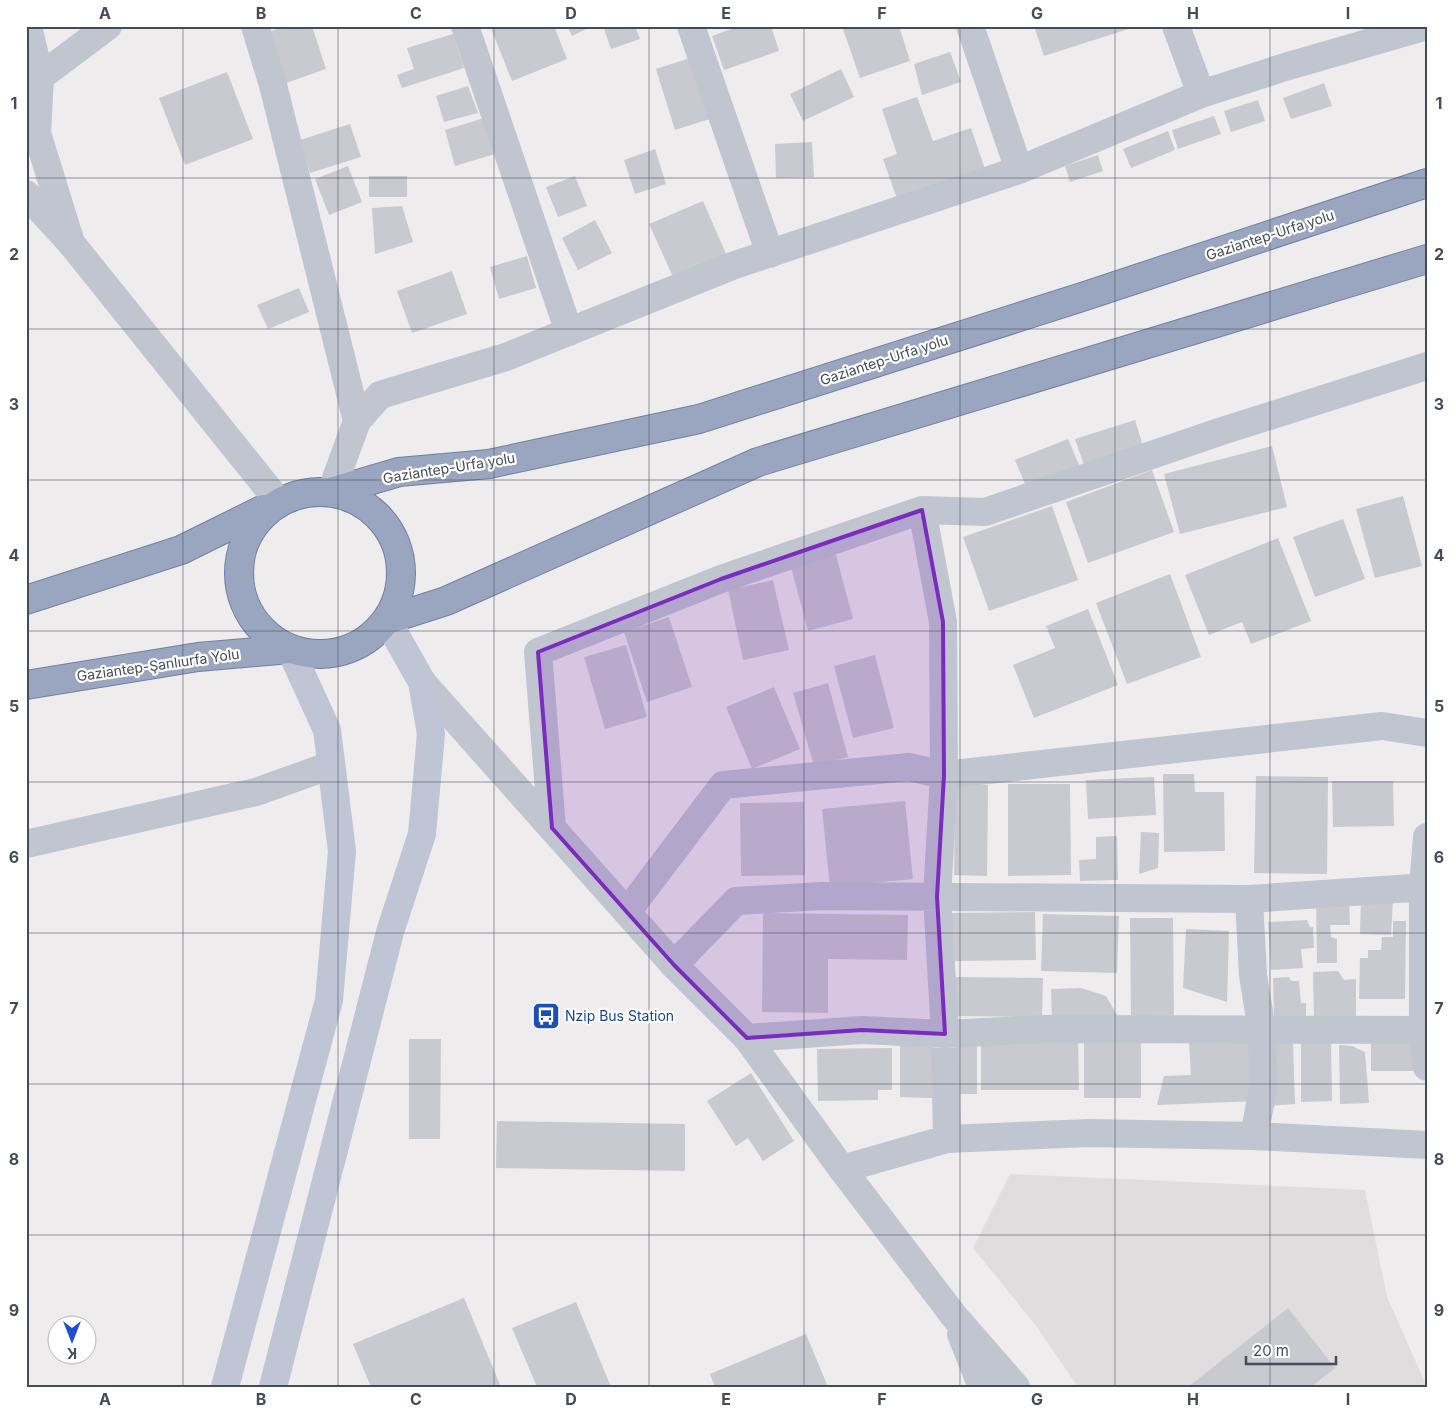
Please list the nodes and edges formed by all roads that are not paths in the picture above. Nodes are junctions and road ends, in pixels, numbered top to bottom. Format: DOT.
graph roads {
  1 [pos="28,26"];
  2 [pos="108,26"];
  3 [pos="255,26"];
  4 [pos="465,26"];
  5 [pos="691,26"];
  6 [pos="970,26"];
  7 [pos="1176,26"];
  8 [pos="1426,26"];
  9 [pos="40,77"];
  10 [pos="1201,94"];
  11 [pos="1019,170"];
  12 [pos="1427,183"];
  13 [pos="26,194"];
  14 [pos="71,243"];
  15 [pos="770,254"];
  16 [pos="1427,259"];
  17 [pos="569,332"];
  18 [pos="1427,366"];
  19 [pos="356,421"];
  20 [pos="331,492"];
  21 [pos="279,502"];
  22 [pos="922,510"];
  23 [pos="26,600"];
  24 [pos="387,620"];
  25 [pos="290,649"];
  26 [pos="422,682"];
  27 [pos="26,685"];
  28 [pos="1427,733"];
  29 [pos="331,765"];
  30 [pos="944,775"];
  31 [pos="552,828"];
  32 [pos="1427,837"];
  33 [pos="26,844"];
  34 [pos="1425,887"];
  35 [pos="937,897"];
  36 [pos="1249,899"];
  37 [pos="627,912"];
  38 [pos="674,965"];
  39 [pos="1425,1030"];
  40 [pos="1262,1031"];
  41 [pos="945,1034"];
  42 [pos="747,1038"];
  43 [pos="1427,1067"];
  44 [pos="1254,1136"];
  45 [pos="947,1139"];
  46 [pos="1427,1145"];
  47 [pos="842,1169"];
  48 [pos="954,1316"];
  49 [pos="225,1387"];
  50 [pos="273,1387"];
  51 [pos="982,1387"];
  52 [pos="1016,1387"];
  1 -- 9 [label="street"];
  2 -- 9 [label="street"];
  3 -- 19 [label="street"];
  4 -- 17 [label="street"];
  5 -- 15 [label="street"];
  6 -- 11 [label="street"];
  7 -- 10 [label="street"];
  8 -- 10 [label="street"];
  9 -- 14 [label="street"];
  10 -- 11 [label="street"];
  11 -- 15 [label="street"];
  12 -- 20 [label="highway, Gaziantep-Urfa yolu"];
  13 -- 14 [label="street"];
  14 -- 21 [label="street"];
  15 -- 17 [label="street"];
  16 -- 24 [label="highway"];
  17 -- 19 [label="street"];
  18 -- 22 [label="street"];
  19 -- 20 [label="street"];
  20 -- 21 [label="highway"];
  20 -- 24 [label="highway"];
  21 -- 23 [label="highway"];
  21 -- 25 [label="highway"];
  22 -- 30 [label="street"];
  22 -- 31 [label="street"];
  24 -- 25 [label="highway"];
  24 -- 26 [label="main road"];
  25 -- 27 [label="highway, Gaziantep-Şanlıurfa Yolu"];
  25 -- 29 [label="main road"];
  26 -- 31 [label="street"];
  26 -- 50 [label="main road"];
  28 -- 30 [label="street"];
  29 -- 33 [label="street"];
  29 -- 49 [label="main road"];
  30 -- 35 [label="street"];
  30 -- 37 [label="street"];
  31 -- 37 [label="street"];
  32 -- 34 [label="street"];
  34 -- 36 [label="street"];
  34 -- 39 [label="street"];
  35 -- 36 [label="street"];
  35 -- 38 [label="street"];
  35 -- 41 [label="street"];
  36 -- 40 [label="street"];
  37 -- 38 [label="street"];
  38 -- 42 [label="street"];
  39 -- 40 [label="street"];
  39 -- 43 [label="street"];
  40 -- 41 [label="street"];
  40 -- 44 [label="street"];
  41 -- 42 [label="street"];
  41 -- 45 [label="street"];
  42 -- 47 [label="street"];
  44 -- 45 [label="street"];
  44 -- 46 [label="street"];
  45 -- 47 [label="street"];
  47 -- 48 [label="street"];
  48 -- 51 [label="street"];
  48 -- 52 [label="street"];
}
